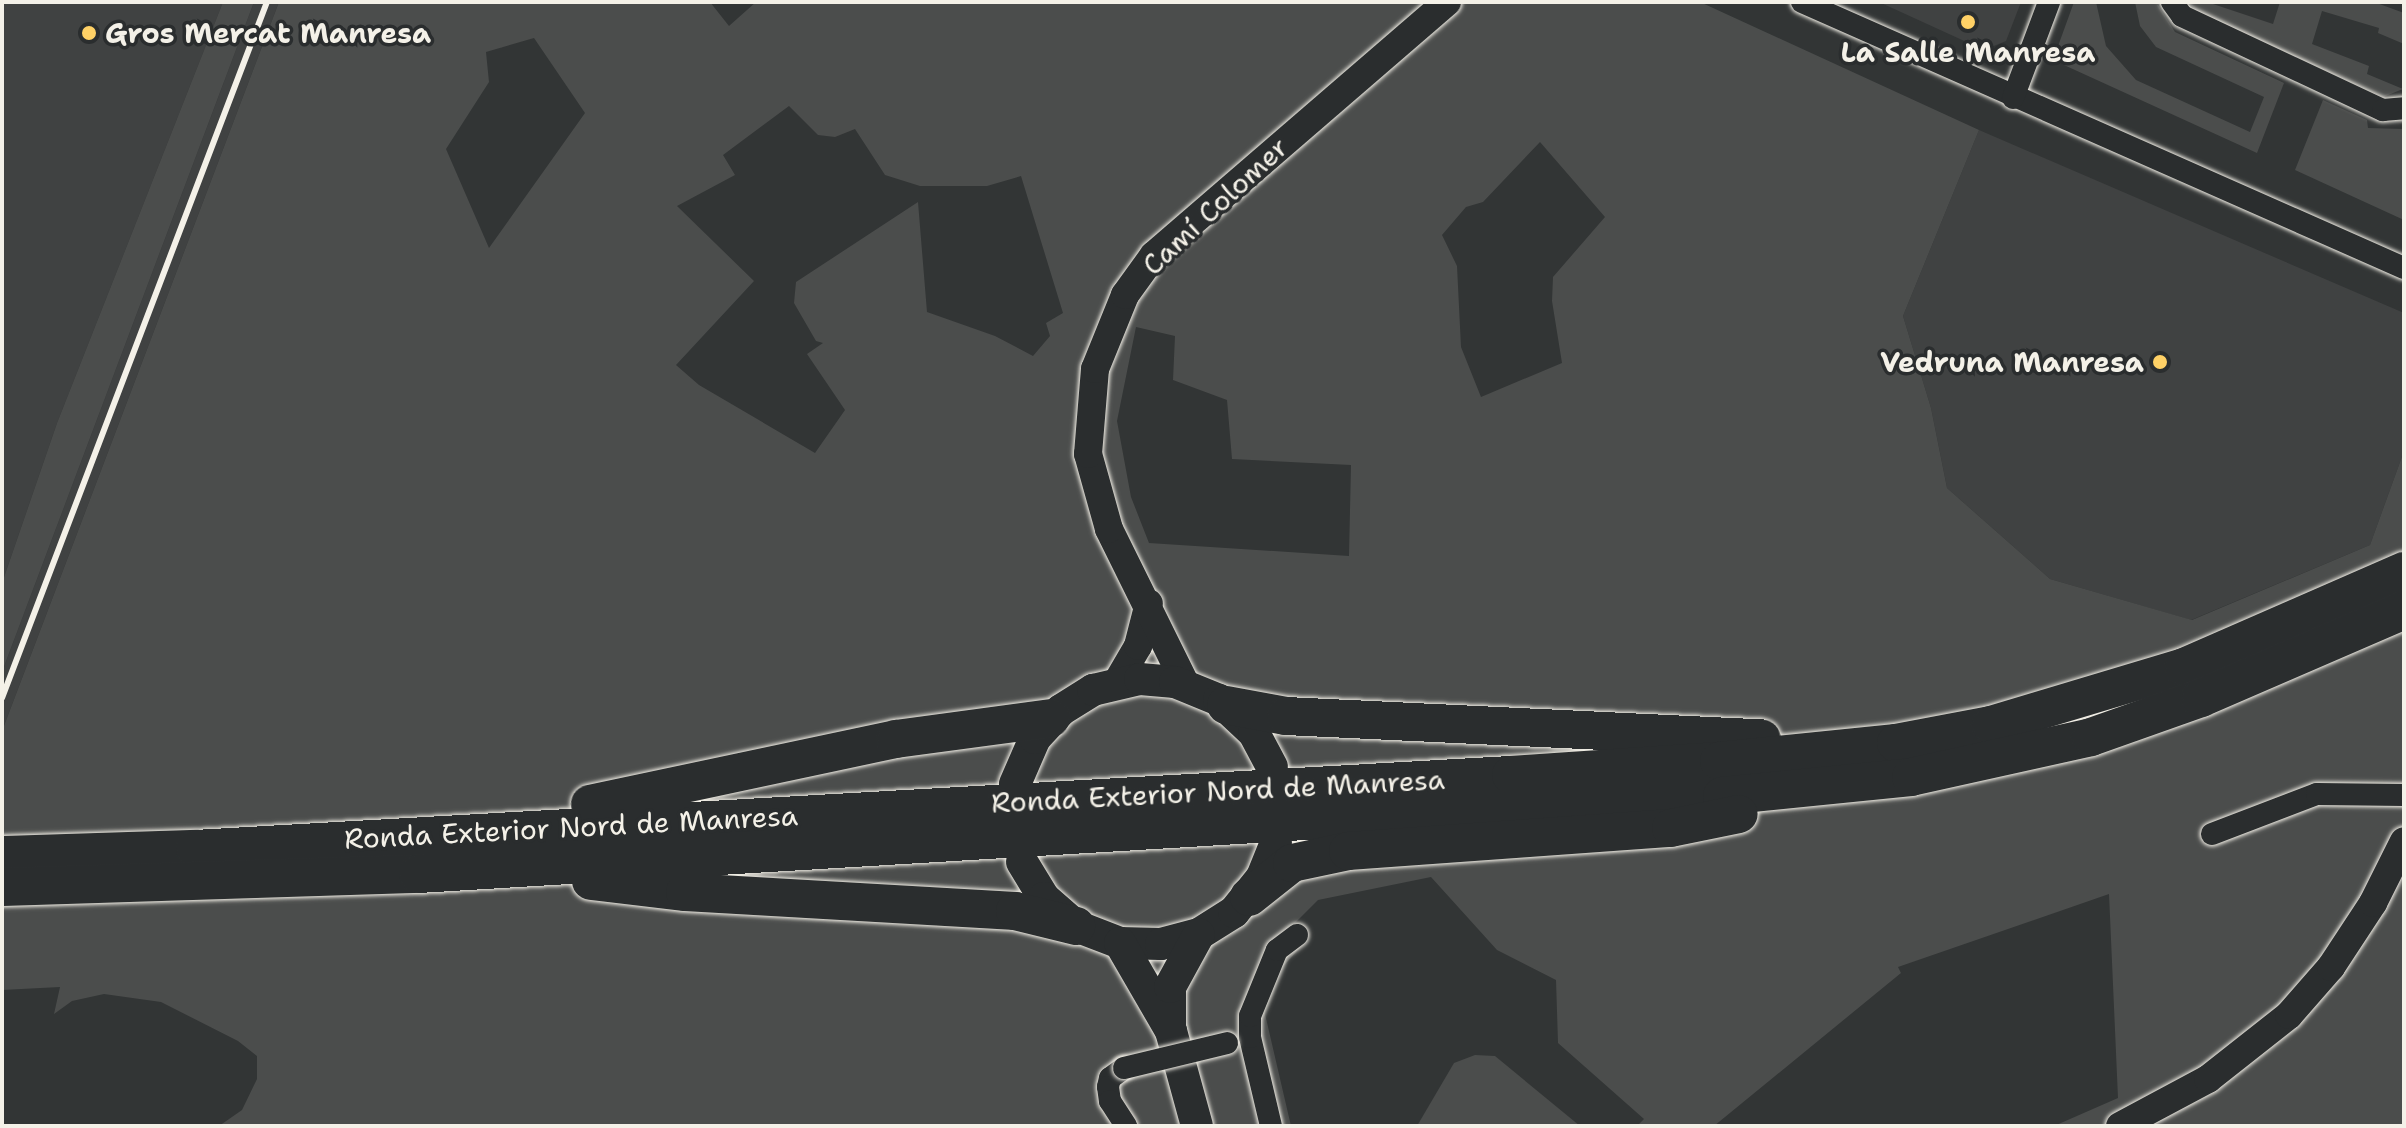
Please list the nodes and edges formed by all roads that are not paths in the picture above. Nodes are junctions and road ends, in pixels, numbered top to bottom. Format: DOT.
graph roads {
  1 [pos="1447,2"];
  2 [pos="1802,2"];
  3 [pos="2049,2"];
  4 [pos="2172,2"];
  5 [pos="2013,98"];
  6 [pos="2404,108"];
  7 [pos="2404,268"];
  8 [pos="2404,571"];
  9 [pos="1149,603"];
  10 [pos="2404,610"];
  11 [pos="1117,682"];
  12 [pos="1186,685"];
  13 [pos="1226,705"];
  14 [pos="1051,718"];
  15 [pos="1904,760"];
  16 [pos="1272,767"];
  17 [pos="1015,784"];
  18 [pos="2404,795"];
  19 [pos="2212,834"];
  20 [pos="390,836"];
  21 [pos="2404,841"];
  22 [pos="1276,843"];
  23 [pos="2,855"];
  24 [pos="1022,862"];
  25 [pos="489,870"];
  26 [pos="2,887"];
  27 [pos="1249,897"];
  28 [pos="1076,926"];
  29 [pos="1199,934"];
  30 [pos="1297,935"];
  31 [pos="1120,943"];
  32 [pos="1171,1031"];
  33 [pos="1250,1037"];
  34 [pos="1126,1126"];
  35 [pos="1197,1126"];
  36 [pos="1271,1126"];
  37 [pos="2120,1126"];
  1 -- 9 [label="street, Camí Colomer"];
  2 -- 5 [label="street"];
  3 -- 5 [label="street"];
  4 -- 6 [label="street"];
  5 -- 7 [label="street"];
  8 -- 15 [label="highway, Ronda Exterior Nord de Manresa"];
  9 -- 11 [label="street"];
  9 -- 12 [label="street, Camí Colomer"];
  10 -- 15 [label="highway, Ronda Exterior Nord de Manresa"];
  11 -- 12 [label="main road"];
  11 -- 14 [label="main road"];
  12 -- 13 [label="main road"];
  13 -- 15 [label="highway"];
  13 -- 16 [label="main road"];
  14 -- 17 [label="main road"];
  14 -- 20 [label="highway"];
  15 -- 20 [label="highway, Ronda Exterior Nord de Manresa"];
  15 -- 25 [label="highway, Ronda Exterior Nord de Manresa"];
  15 -- 27 [label="highway"];
  18 -- 19 [label="street"];
  20 -- 23 [label="highway, Ronda Exterior Nord de Manresa"];
  21 -- 37 [label="street"];
  22 -- 27 [label="main road"];
  24 -- 28 [label="main road"];
  25 -- 26 [label="highway, Ronda Exterior Nord de Manresa"];
  25 -- 28 [label="highway"];
  27 -- 29 [label="main road"];
  28 -- 31 [label="main road"];
  29 -- 31 [label="main road"];
  29 -- 32 [label="main road"];
  30 -- 33 [label="street"];
  31 -- 32 [label="main road"];
  32 -- 35 [label="main road"];
  33 -- 34 [label="street, bridge"];
  33 -- 36 [label="street"];
}
